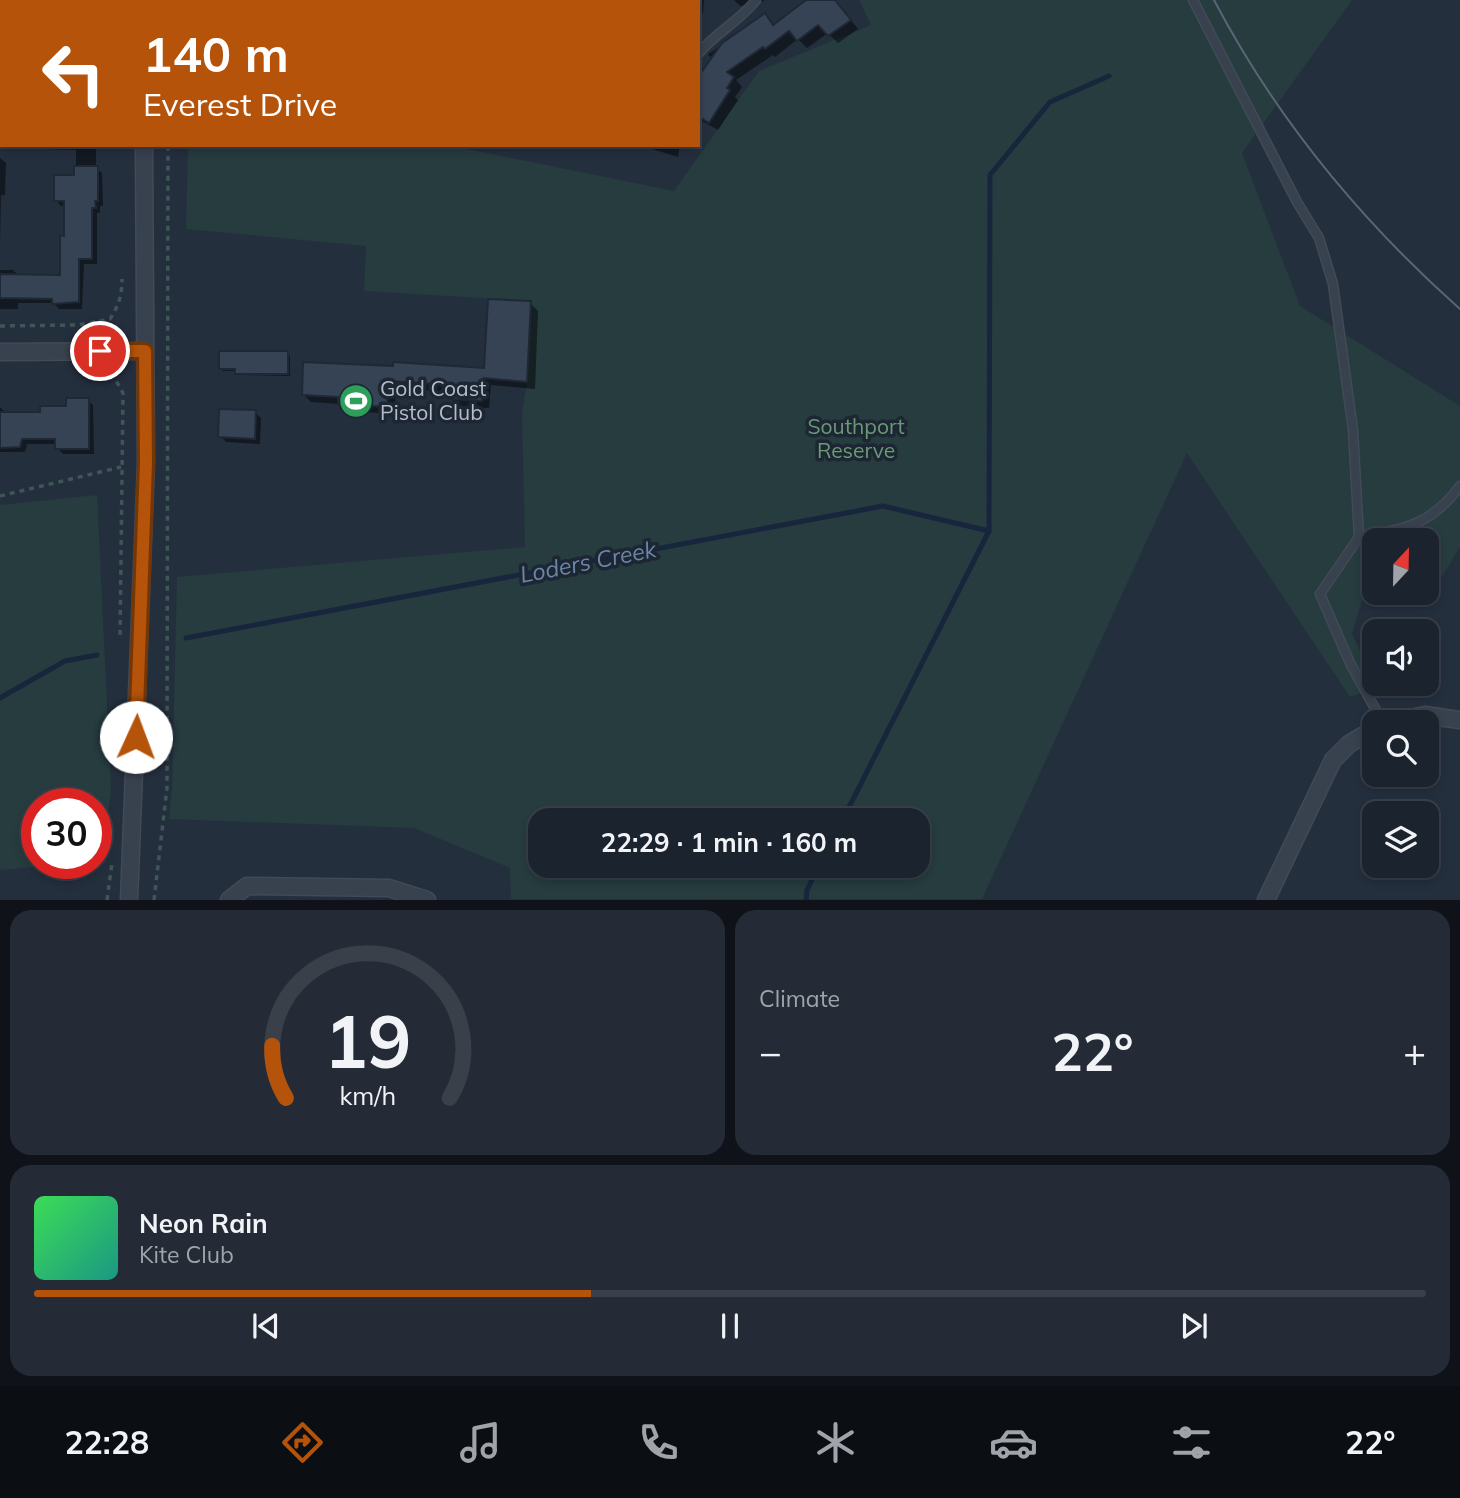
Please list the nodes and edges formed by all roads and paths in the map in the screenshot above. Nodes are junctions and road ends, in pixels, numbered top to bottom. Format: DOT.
graph roads {
  1 [pos="756,0"];
  2 [pos="1193,0"];
  3 [pos="700,52"];
  4 [pos="144,147"];
  5 [pos="168,147"];
  6 [pos="122,279"];
  7 [pos="0,326"];
  8 [pos="145,351"];
  9 [pos="0,352"];
  10 [pos="97,369"];
  11 [pos="121,467"];
  12 [pos="1460,486"];
  13 [pos="0,496"];
  14 [pos="1359,537"];
  15 [pos="120,640"];
  16 [pos="1376,710"];
  17 [pos="1439,717"];
  18 [pos="1460,720"];
  19 [pos="1362,736"];
  20 [pos="113,854"];
  21 [pos="107,900"];
  22 [pos="129,900"];
  23 [pos="154,900"];
  24 [pos="229,900"];
  25 [pos="427,900"];
  26 [pos="1266,900"];
  1 -- 3 [label="lane"];
  2 -- 14 [label="lane"];
  4 -- 8 [label="street"];
  5 -- 23 [label="path"];
  6 -- 7 [label="path"];
  8 -- 9 [label="street"];
  8 -- 22 [label="street"];
  10 -- 11 [label="path"];
  11 -- 13 [label="path"];
  11 -- 15 [label="path"];
  12 -- 14 [label="lane"];
  14 -- 16 [label="lane"];
  17 -- 18 [label="street"];
  19 -- 26 [label="street"];
  20 -- 21 [label="path"];
  24 -- 25 [label="street"];
}
